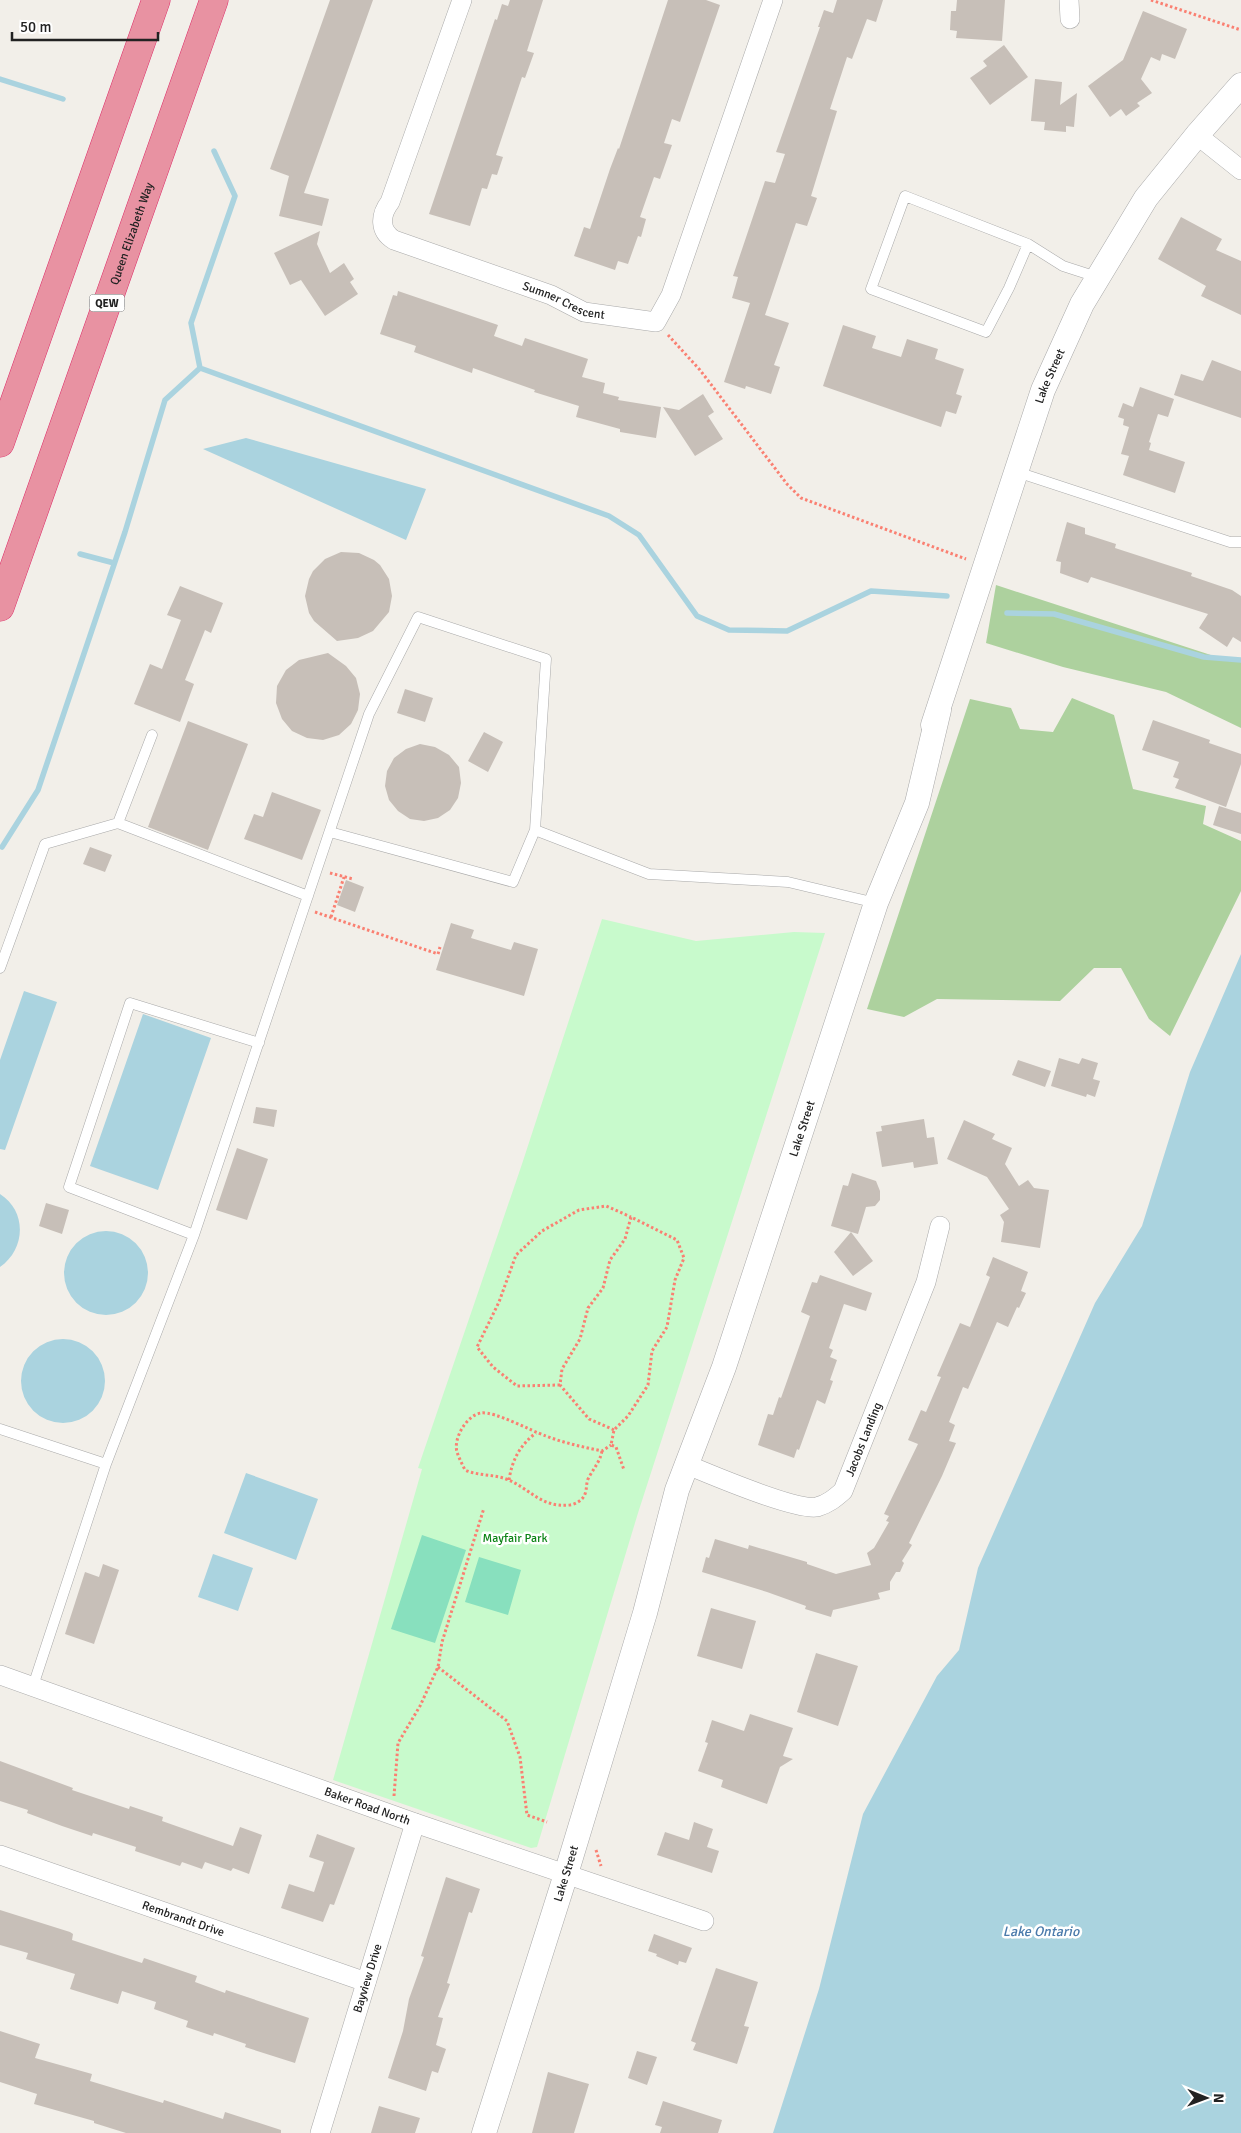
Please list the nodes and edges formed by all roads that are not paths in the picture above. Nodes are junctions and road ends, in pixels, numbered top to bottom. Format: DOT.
graph roads {
  1 [pos="156,0"];
  2 [pos="214,0"];
  3 [pos="462,0"];
  4 [pos="773,0"];
  5 [pos="1069,0"];
  6 [pos="1070,19"];
  7 [pos="1241,85"];
  8 [pos="1197,135"];
  9 [pos="1241,170"];
  10 [pos="1028,244"];
  11 [pos="1098,277"];
  12 [pos="0,442"];
  13 [pos="1017,472"];
  14 [pos="1241,542"];
  15 [pos="0,607"];
  16 [pos="152,735"];
  17 [pos="118,823"];
  18 [pos="535,830"];
  19 [pos="330,832"];
  20 [pos="308,896"];
  21 [pos="878,897"];
  22 [pos="0,968"];
  23 [pos="259,1042"];
  24 [pos="940,1226"];
  25 [pos="194,1235"];
  26 [pos="0,1429"];
  27 [pos="106,1464"];
  28 [pos="692,1467"];
  29 [pos="0,1675"];
  30 [pos="33,1686"];
  31 [pos="415,1822"];
  32 [pos="0,1855"];
  33 [pos="566,1874"];
  34 [pos="704,1921"];
  35 [pos="366,1982"];
  36 [pos="320,2133"];
  37 [pos="484,2133"];
  1 -- 12 [label="highway"];
  2 -- 15 [label="highway, Queen Elizabeth Way / QEW"];
  3 -- 4 [label="street, Sumner Crescent"];
  5 -- 6 [label="street"];
  7 -- 8 [label="street, Lake Street"];
  8 -- 9 [label="street"];
  8 -- 11 [label="street, Lake Street"];
  10 -- 10 [label="lane"];
  10 -- 11 [label="lane"];
  11 -- 13 [label="street, Lake Street"];
  13 -- 14 [label="lane"];
  13 -- 21 [label="street, Lake Street"];
  16 -- 17 [label="lane"];
  17 -- 20 [label="lane"];
  17 -- 22 [label="lane"];
  18 -- 19 [label="lane"];
  18 -- 19 [label="lane"];
  18 -- 21 [label="lane"];
  19 -- 20 [label="lane"];
  20 -- 23 [label="lane"];
  21 -- 28 [label="street, Lake Street"];
  23 -- 25 [label="lane"];
  23 -- 25 [label="lane"];
  24 -- 28 [label="street, Jacobs Landing"];
  25 -- 27 [label="lane"];
  26 -- 27 [label="lane"];
  27 -- 30 [label="lane"];
  28 -- 33 [label="street, Lake Street"];
  29 -- 30 [label="street, Baker Road North"];
  30 -- 31 [label="street, Baker Road North"];
  31 -- 33 [label="street, Baker Road North"];
  31 -- 35 [label="street, Bayview Drive"];
  32 -- 35 [label="street, Rembrandt Drive"];
  33 -- 34 [label="street, Baker Road North"];
  33 -- 37 [label="street, Lake Street"];
  35 -- 36 [label="street, Bayview Drive"];
}
